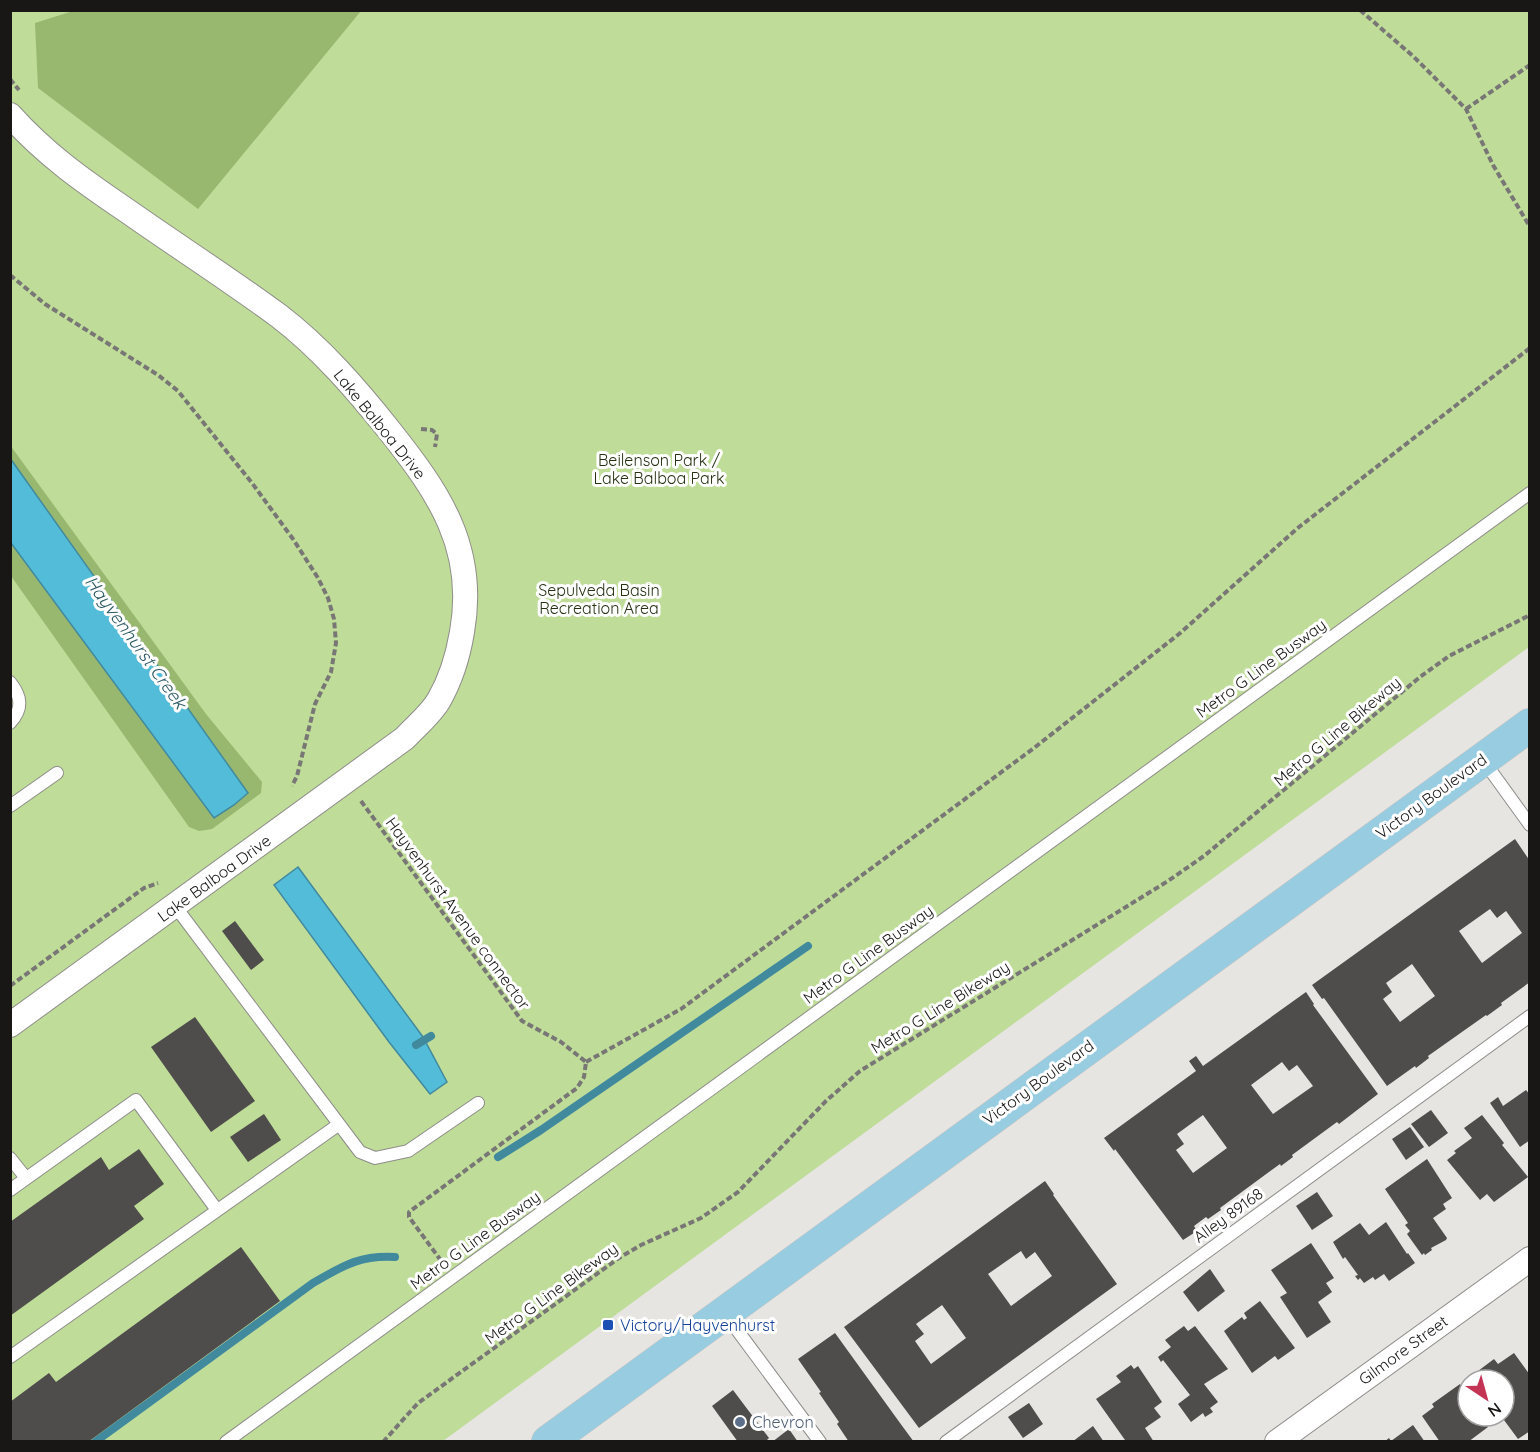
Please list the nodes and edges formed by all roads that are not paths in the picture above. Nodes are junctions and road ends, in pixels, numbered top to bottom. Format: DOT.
graph roads {
  1 [pos="10,115"];
  2 [pos="1530,493"];
  3 [pos="10,682"];
  4 [pos="10,723"];
  5 [pos="1530,725"];
  6 [pos="1482,759"];
  7 [pos="57,773"];
  8 [pos="10,806"];
  9 [pos="1530,825"];
  10 [pos="175,906"];
  11 [pos="1530,1016"];
  12 [pos="10,1025"];
  13 [pos="478,1103"];
  14 [pos="339,1125"];
  15 [pos="10,1158"];
  16 [pos="26,1178"];
  17 [pos="10,1190"];
  18 [pos="217,1210"];
  19 [pos="1530,1259"];
  20 [pos="724,1313"];
  21 [pos="10,1357"];
  22 [pos="226,1442"];
  23 [pos="548,1442"];
  24 [pos="820,1442"];
  25 [pos="946,1442"];
  26 [pos="1277,1442"];
  1 -- 10 [label="street, Lake Balboa Drive"];
  2 -- 22 [label="lane, Metro G Line Busway"];
  3 -- 4 [label="lane"];
  5 -- 6 [label="main road, Victory Boulevard"];
  6 -- 9 [label="lane"];
  6 -- 20 [label="main road, Victory Boulevard"];
  7 -- 8 [label="lane"];
  10 -- 12 [label="street, Lake Balboa Drive"];
  10 -- 14 [label="lane"];
  11 -- 25 [label="lane, Alley 89168"];
  13 -- 14 [label="lane"];
  14 -- 18 [label="lane"];
  15 -- 16 [label="lane"];
  16 -- 17 [label="lane"];
  16 -- 18 [label="lane"];
  18 -- 21 [label="lane"];
  19 -- 26 [label="street, Gilmore Street"];
  20 -- 23 [label="main road, Victory Boulevard"];
  20 -- 24 [label="lane"];
}
